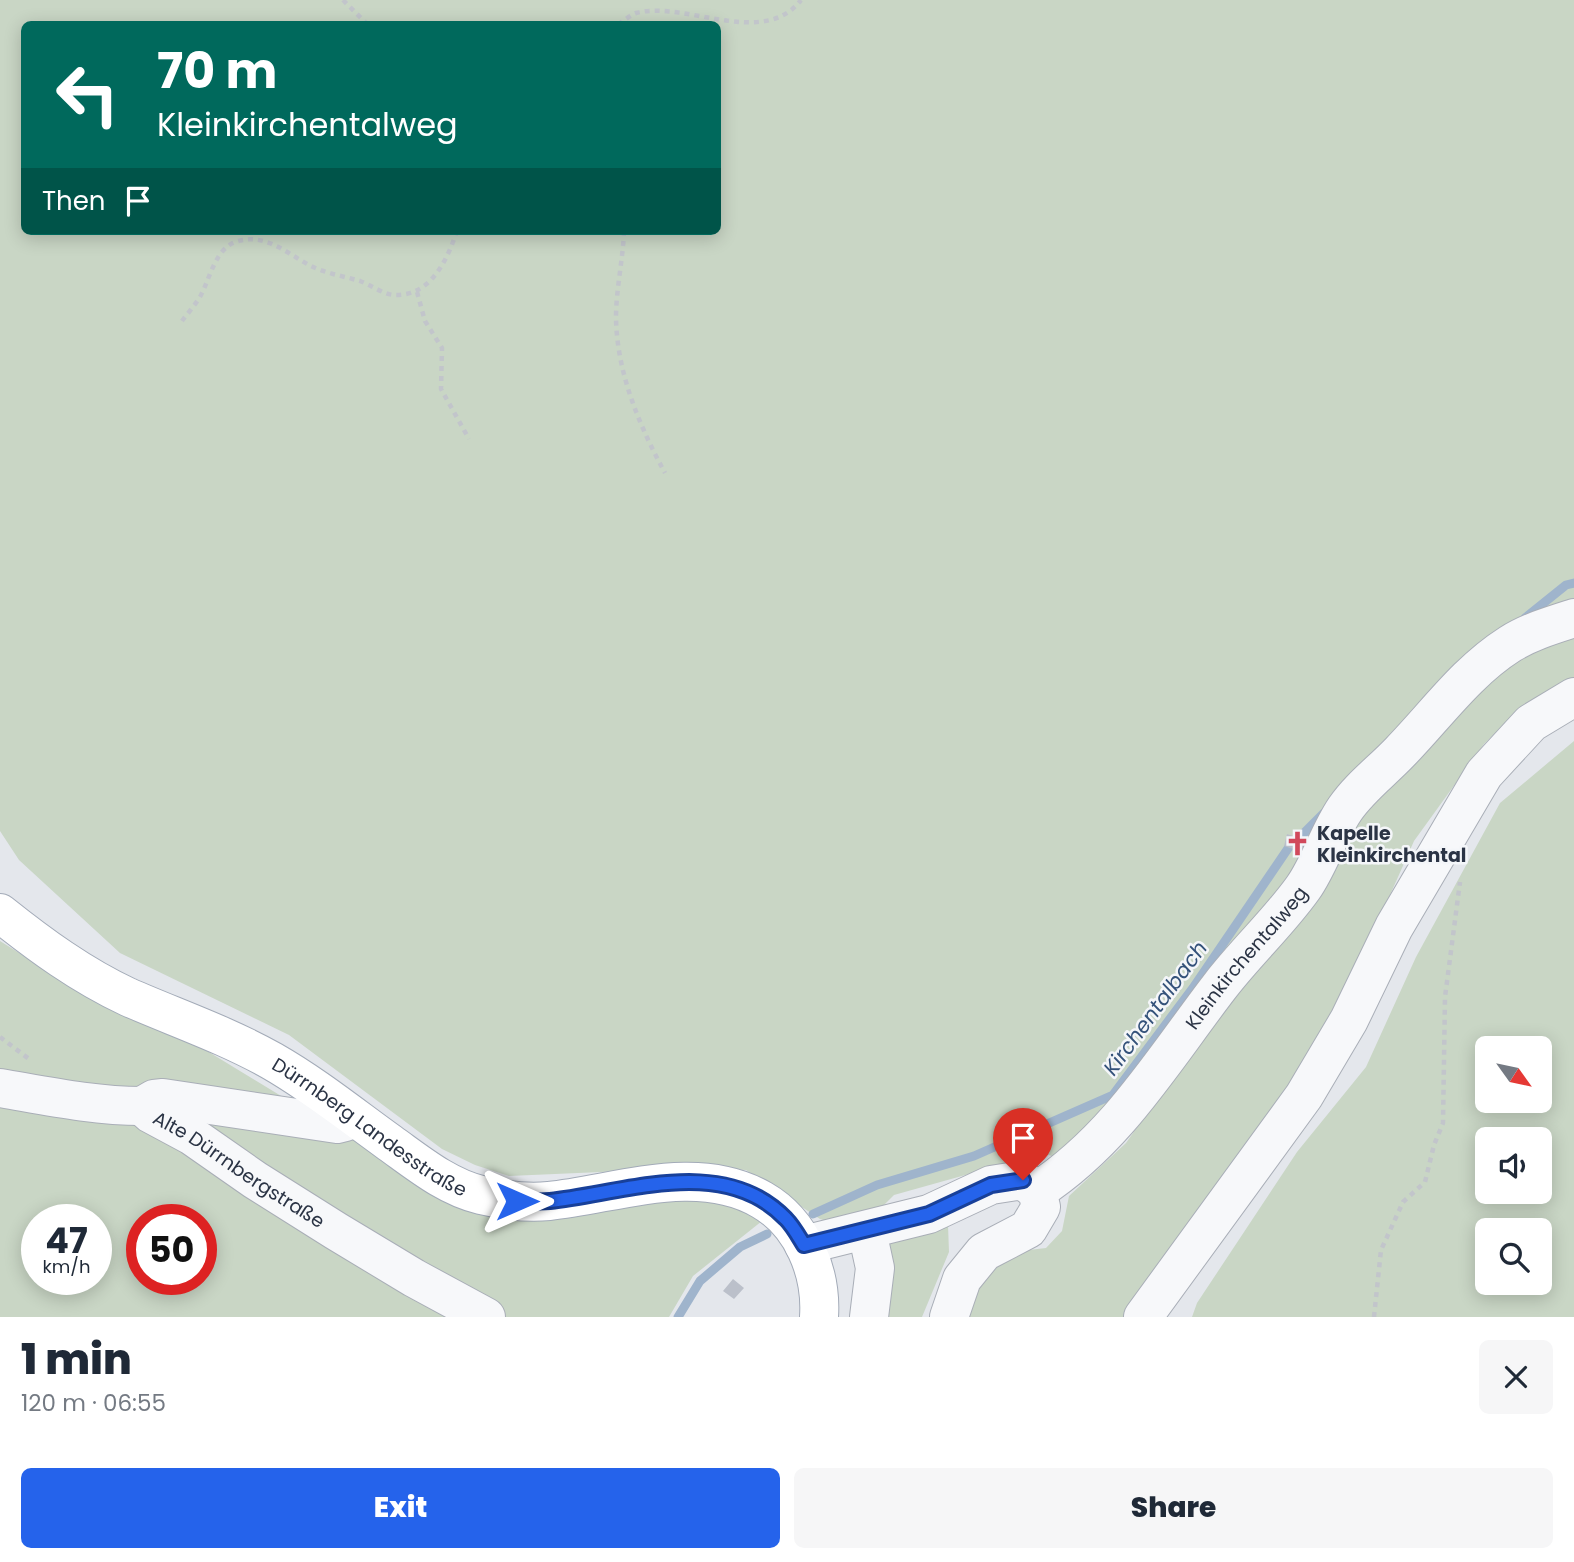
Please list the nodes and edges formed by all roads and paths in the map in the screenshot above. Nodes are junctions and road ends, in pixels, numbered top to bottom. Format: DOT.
graph roads {
  1 [pos="344,0"];
  2 [pos="802,0"];
  3 [pos="365,21"];
  4 [pos="623,21"];
  5 [pos="456,235"];
  6 [pos="624,235"];
  7 [pos="417,292"];
  8 [pos="182,321"];
  9 [pos="469,439"];
  10 [pos="665,473"];
  11 [pos="1574,618"];
  12 [pos="1574,697"];
  13 [pos="1461,869"];
  14 [pos="0,913"];
  15 [pos="0,1088"];
  16 [pos="142,1106"];
  17 [pos="352,1115"];
  18 [pos="1037,1191"];
  19 [pos="867,1231"];
  20 [pos="804,1245"];
  21 [pos="486,1317"];
  22 [pos="819,1317"];
  23 [pos="869,1317"];
  24 [pos="949,1317"];
  25 [pos="1143,1317"];
  26 [pos="1374,1317"];
  1 -- 3 [label="path"];
  2 -- 4 [label="path"];
  5 -- 7 [label="path"];
  6 -- 10 [label="path"];
  7 -- 8 [label="path"];
  7 -- 9 [label="path"];
  11 -- 18 [label="street, Kleinkirchentalweg"];
  12 -- 25 [label="street"];
  13 -- 26 [label="path"];
  14 -- 17 [label="main road, Dürrnberg Landesstraße"];
  15 -- 16 [label="street"];
  16 -- 17 [label="street, Alte Dürrnbergstraße"];
  16 -- 21 [label="street, Alte Dürrnbergstraße"];
  17 -- 20 [label="main road, Dürrnberg Landesstraße"];
  18 -- 19 [label="street"];
  18 -- 24 [label="street"];
  19 -- 20 [label="street"];
  19 -- 23 [label="street"];
  20 -- 22 [label="main road, Dürrnberg Landesstraße"];
}
